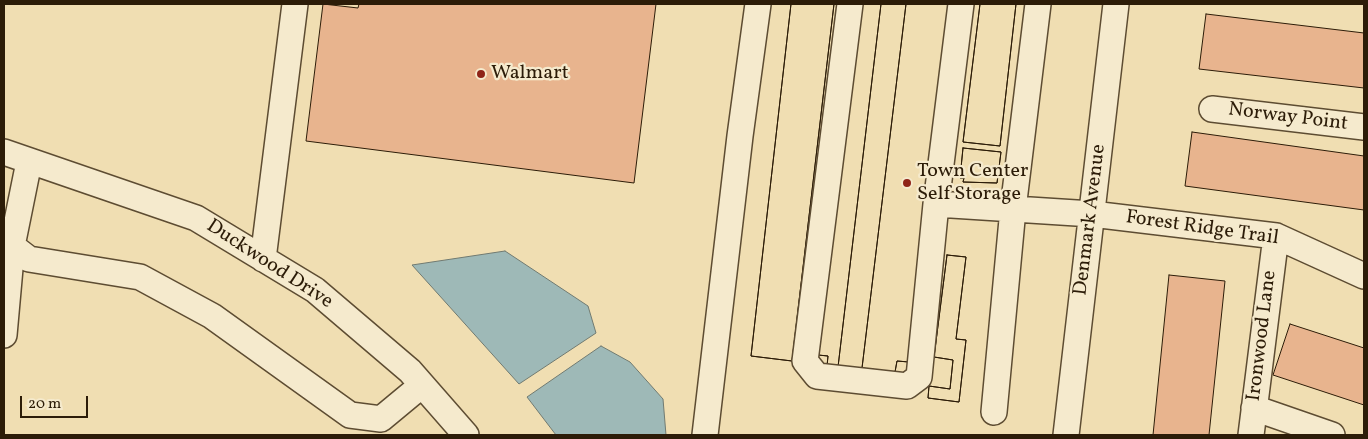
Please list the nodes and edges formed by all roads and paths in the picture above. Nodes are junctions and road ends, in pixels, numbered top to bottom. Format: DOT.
graph roads {
  1 [pos="295,4"];
  2 [pos="758,4"];
  3 [pos="850,4"];
  4 [pos="961,4"];
  5 [pos="1038,4"];
  6 [pos="1116,4"];
  7 [pos="1212,109"];
  8 [pos="1364,127"];
  9 [pos="4,152"];
  10 [pos="29,162"];
  11 [pos="4,163"];
  12 [pos="936,204"];
  13 [pos="1013,209"];
  14 [pos="1092,214"];
  15 [pos="1276,236"];
  16 [pos="8,249"];
  17 [pos="263,259"];
  18 [pos="1364,276"];
  19 [pos="4,335"];
  20 [pos="422,385"];
  21 [pos="1254,408"];
  22 [pos="994,412"];
  23 [pos="378,427"];
  24 [pos="466,435"];
  25 [pos="705,435"];
  26 [pos="1066,435"];
  27 [pos="1251,435"];
  28 [pos="1332,435"];
  1 -- 17 [label="street"];
  2 -- 25 [label="street"];
  3 -- 12 [label="street"];
  4 -- 12 [label="street"];
  5 -- 13 [label="street"];
  6 -- 14 [label="street, Denmark Avenue"];
  7 -- 8 [label="street, Norway Point"];
  9 -- 10 [label="street, Duckwood Drive"];
  10 -- 11 [label="street, Duckwood Drive"];
  10 -- 16 [label="street"];
  10 -- 17 [label="street, Duckwood Drive"];
  12 -- 13 [label="street, Forest Ridge Trail"];
  13 -- 14 [label="street, Forest Ridge Trail"];
  13 -- 22 [label="street"];
  14 -- 15 [label="street, Forest Ridge Trail"];
  14 -- 26 [label="street, Denmark Avenue"];
  15 -- 18 [label="street, Forest Ridge Trail"];
  15 -- 21 [label="street, Ironwood Lane"];
  16 -- 19 [label="street"];
  16 -- 23 [label="street"];
  17 -- 20 [label="street, Duckwood Drive"];
  20 -- 23 [label="street"];
  20 -- 24 [label="street, Duckwood Drive"];
  21 -- 27 [label="street, Ironwood Lane"];
  21 -- 28 [label="street"];
}
